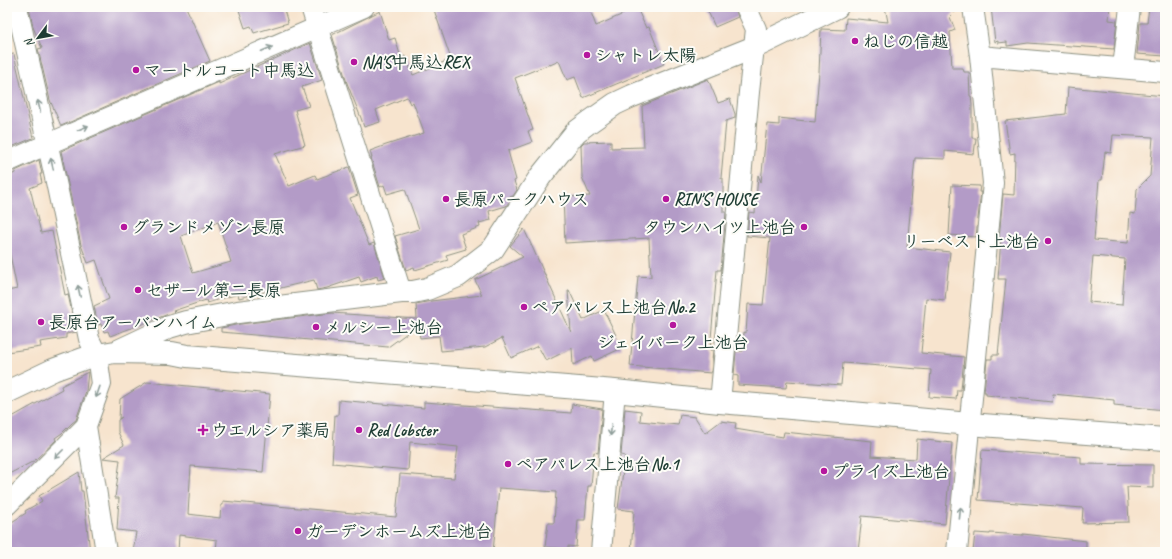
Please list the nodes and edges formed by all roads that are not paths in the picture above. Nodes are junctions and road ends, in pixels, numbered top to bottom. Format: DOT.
graph roads {
  1 [pos="17,7"];
  2 [pos="311,7"];
  3 [pos="364,7"];
  4 [pos="746,7"];
  5 [pos="837,7"];
  6 [pos="972,7"];
  7 [pos="1130,7"];
  8 [pos="318,27"];
  9 [pos="755,47"];
  10 [pos="980,56"];
  11 [pos="1123,68"];
  12 [pos="1165,72"];
  13 [pos="48,144"];
  14 [pos="7,162"];
  15 [pos="401,292"];
  16 [pos="106,354"];
  17 [pos="615,391"];
  18 [pos="7,392"];
  19 [pos="720,402"];
  20 [pos="969,424"];
  21 [pos="86,426"];
  22 [pos="1165,440"];
  23 [pos="7,505"];
  24 [pos="106,552"];
  25 [pos="601,552"];
  26 [pos="957,552"];
  13 -- 1 [label="street, one-way"];
  2 -- 8 [label="street"];
  3 -- 8 [label="street"];
  4 -- 9 [label="street"];
  5 -- 9 [label="street"];
  6 -- 10 [label="street"];
  7 -- 11 [label="street"];
  13 -- 8 [label="street, one-way"];
  8 -- 15 [label="street"];
  9 -- 15 [label="street"];
  9 -- 19 [label="street"];
  10 -- 11 [label="street"];
  10 -- 20 [label="street"];
  11 -- 12 [label="street"];
  13 -- 14 [label="street"];
  16 -- 13 [label="street, one-way"];
  15 -- 16 [label="street"];
  16 -- 17 [label="street"];
  16 -- 18 [label="street"];
  16 -- 21 [label="street, one-way"];
  17 -- 19 [label="street"];
  17 -- 25 [label="street, one-way"];
  19 -- 20 [label="street"];
  20 -- 22 [label="street"];
  26 -- 20 [label="street, one-way"];
  21 -- 23 [label="street, one-way"];
  21 -- 24 [label="street"];
}
